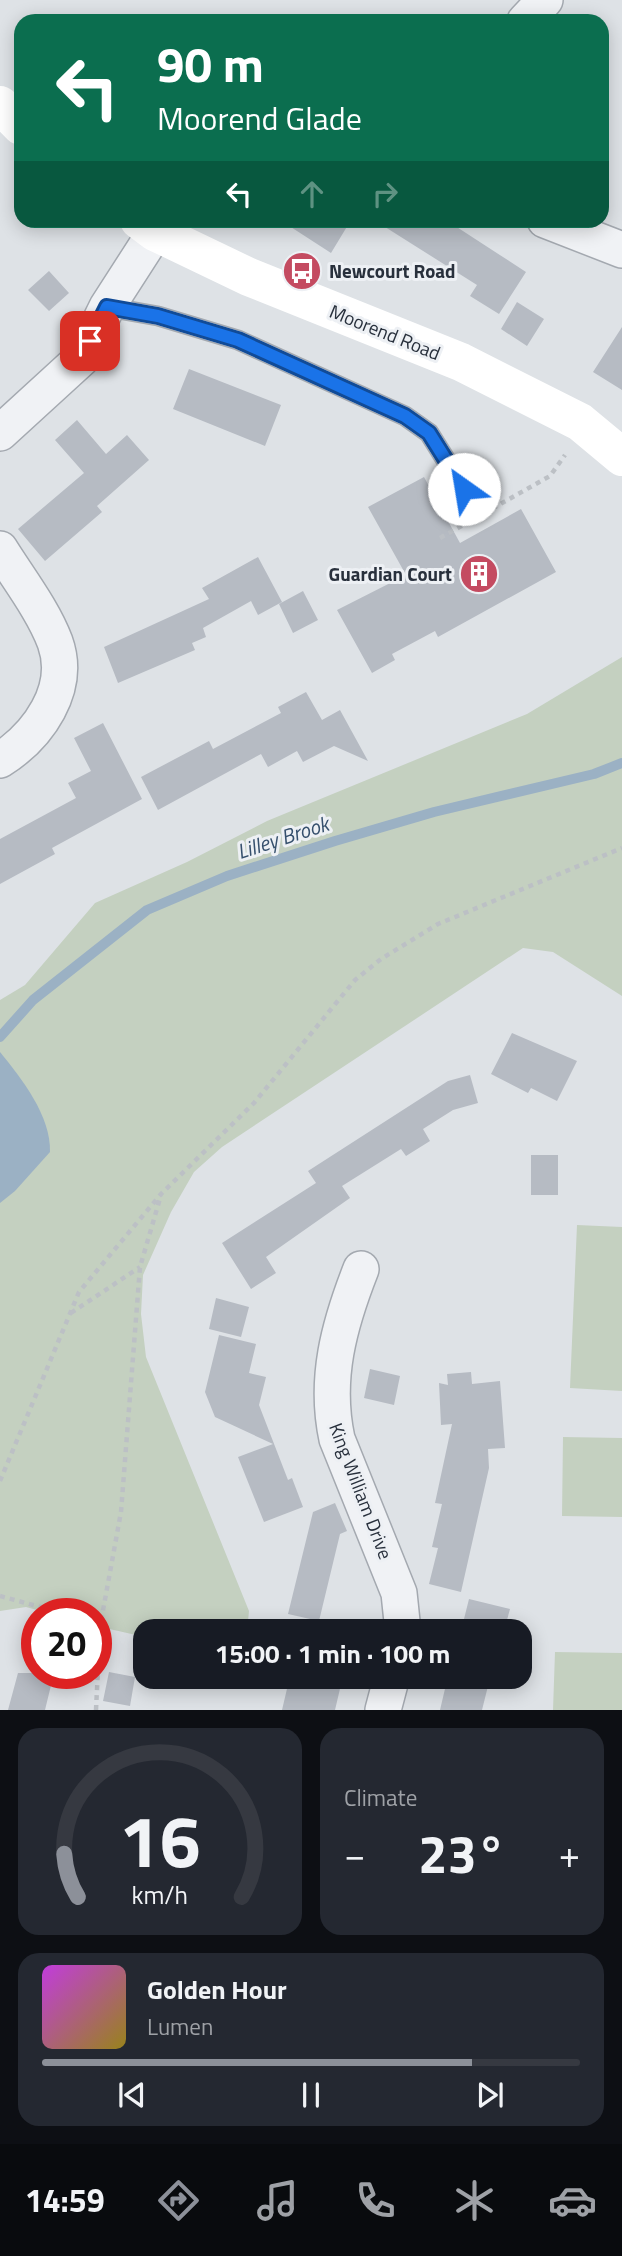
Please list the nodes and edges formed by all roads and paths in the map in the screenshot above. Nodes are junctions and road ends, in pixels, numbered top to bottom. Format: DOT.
graph roads {
  1 [pos="545,0"];
  2 [pos="532,14"];
  3 [pos="0,105"];
  4 [pos="14,119"];
  5 [pos="150,228"];
  6 [pos="159,228"];
  7 [pos="566,228"];
  8 [pos="622,250"];
  9 [pos="107,307"];
  10 [pos="0,433"];
  11 [pos="568,450"];
  12 [pos="622,457"];
  13 [pos="464,489"];
  14 [pos="440,538"];
  15 [pos="0,549"];
  16 [pos="0,760"];
  17 [pos="622,848"];
  18 [pos="162,1194"];
  19 [pos="140,1267"];
  20 [pos="361,1269"];
  21 [pos="69,1314"];
  22 [pos="0,1481"];
  23 [pos="0,1596"];
  24 [pos="104,1598"];
  25 [pos="21,1602"];
  26 [pos="401,1619"];
  27 [pos="97,1689"];
  28 [pos="389,1689"];
  29 [pos="96,1710"];
  30 [pos="383,1710"];
  1 -- 2 [label="street"];
  3 -- 4 [label="street"];
  5 -- 9 [label="street"];
  6 -- 12 [label="street, Moorend Road"];
  7 -- 8 [label="street"];
  9 -- 10 [label="street"];
  9 -- 13 [label="lane"];
  11 -- 14 [label="path"];
  15 -- 16 [label="street"];
  17 -- 18 [label="path"];
  18 -- 19 [label="path"];
  18 -- 21 [label="path"];
  19 -- 21 [label="path"];
  19 -- 24 [label="path"];
  20 -- 26 [label="street, King William Drive"];
  21 -- 22 [label="path"];
  23 -- 25 [label="path"];
  27 -- 29 [label="path"];
  28 -- 30 [label="street"];
}
